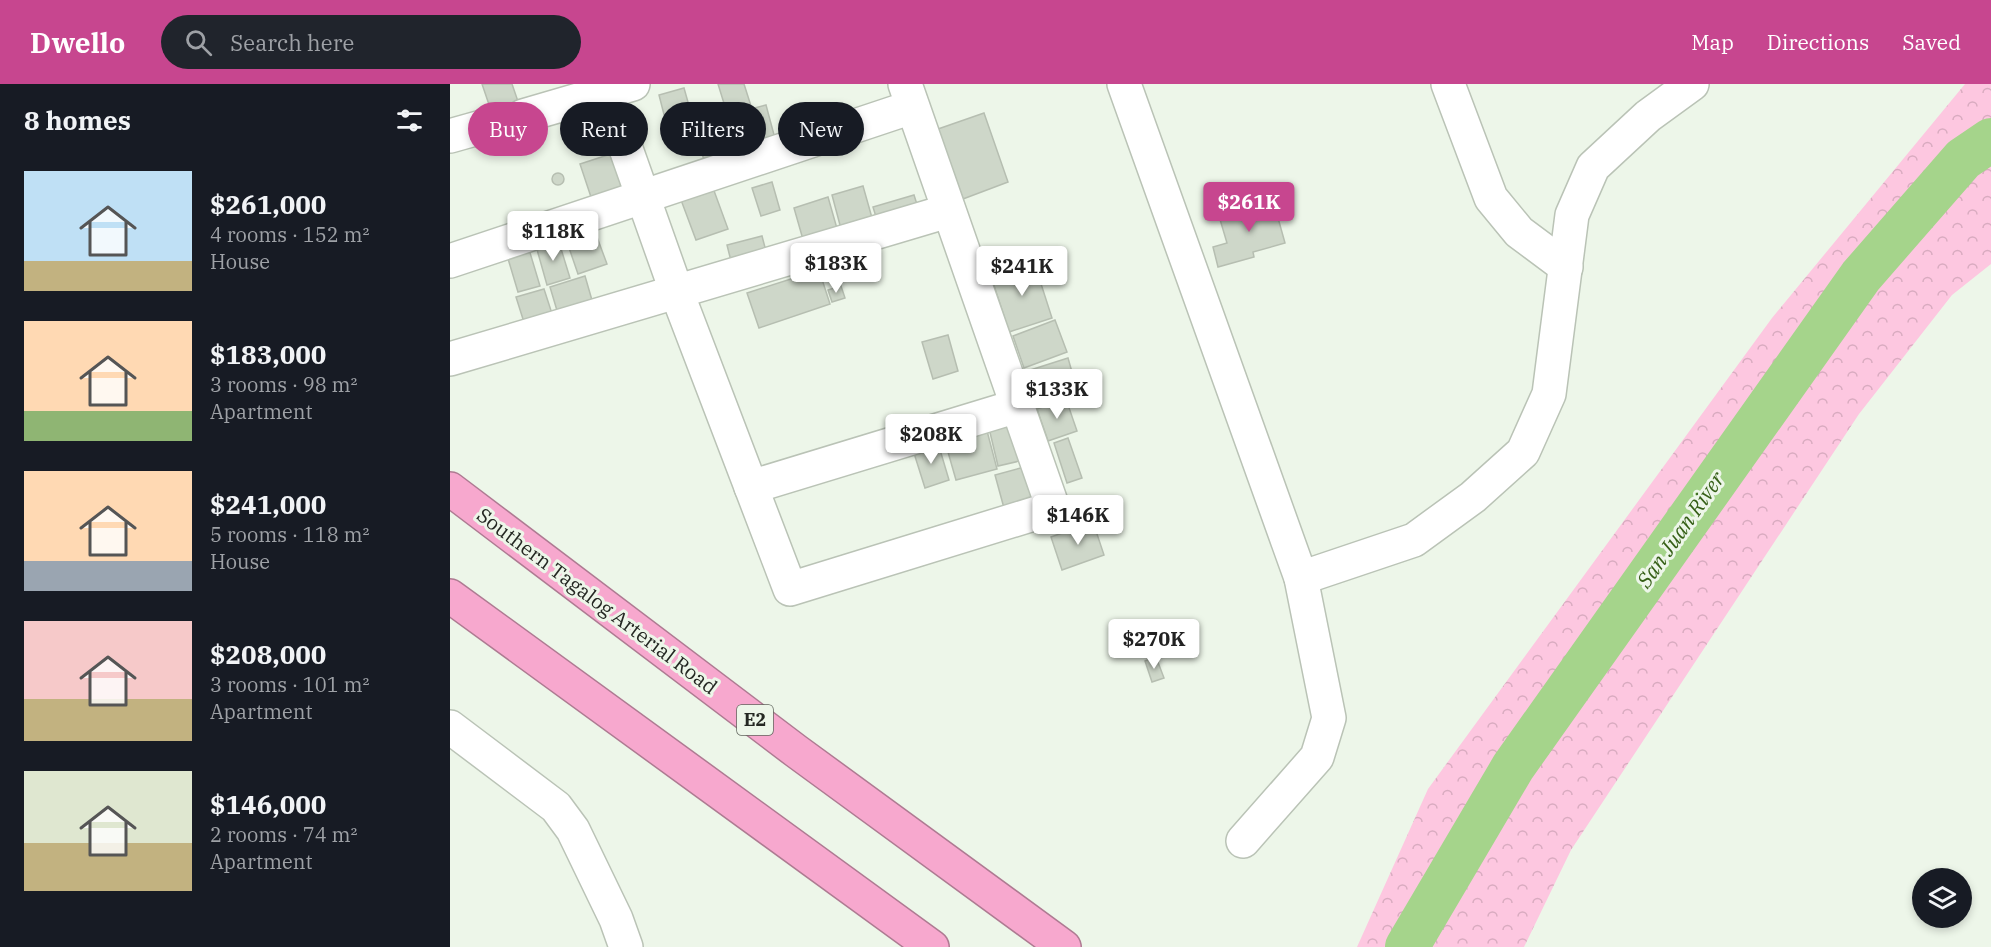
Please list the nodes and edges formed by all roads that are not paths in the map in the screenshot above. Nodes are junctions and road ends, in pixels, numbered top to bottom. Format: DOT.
graph roads {
  1 [pos="1124,84"];
  2 [pos="1448,84"];
  3 [pos="1692,84"];
  4 [pos="614,87"];
  5 [pos="908,96"];
  6 [pos="450,136"];
  7 [pos="644,196"];
  8 [pos="948,211"];
  9 [pos="450,261"];
  10 [pos="1566,267"];
  11 [pos="677,292"];
  12 [pos="450,359"];
  13 [pos="1017,406"];
  14 [pos="751,487"];
  15 [pos="450,489"];
  16 [pos="1301,578"];
  17 [pos="450,596"];
  18 [pos="450,727"];
  19 [pos="1244,841"];
  20 [pos="626,947"];
  21 [pos="932,947"];
  22 [pos="1064,947"];
  1 -- 16 [label="street"];
  2 -- 10 [label="street"];
  3 -- 10 [label="street"];
  4 -- 6 [label="street"];
  4 -- 7 [label="street"];
  5 -- 7 [label="street"];
  5 -- 8 [label="street"];
  7 -- 9 [label="street"];
  7 -- 11 [label="street"];
  8 -- 11 [label="street"];
  8 -- 13 [label="street"];
  10 -- 16 [label="street"];
  11 -- 12 [label="street"];
  11 -- 14 [label="street"];
  13 -- 14 [label="street"];
  13 -- 14 [label="street"];
  15 -- 22 [label="highway, Southern Tagalog Arterial Road / E2"];
  16 -- 19 [label="street"];
  17 -- 21 [label="highway"];
  18 -- 20 [label="street"];
}
